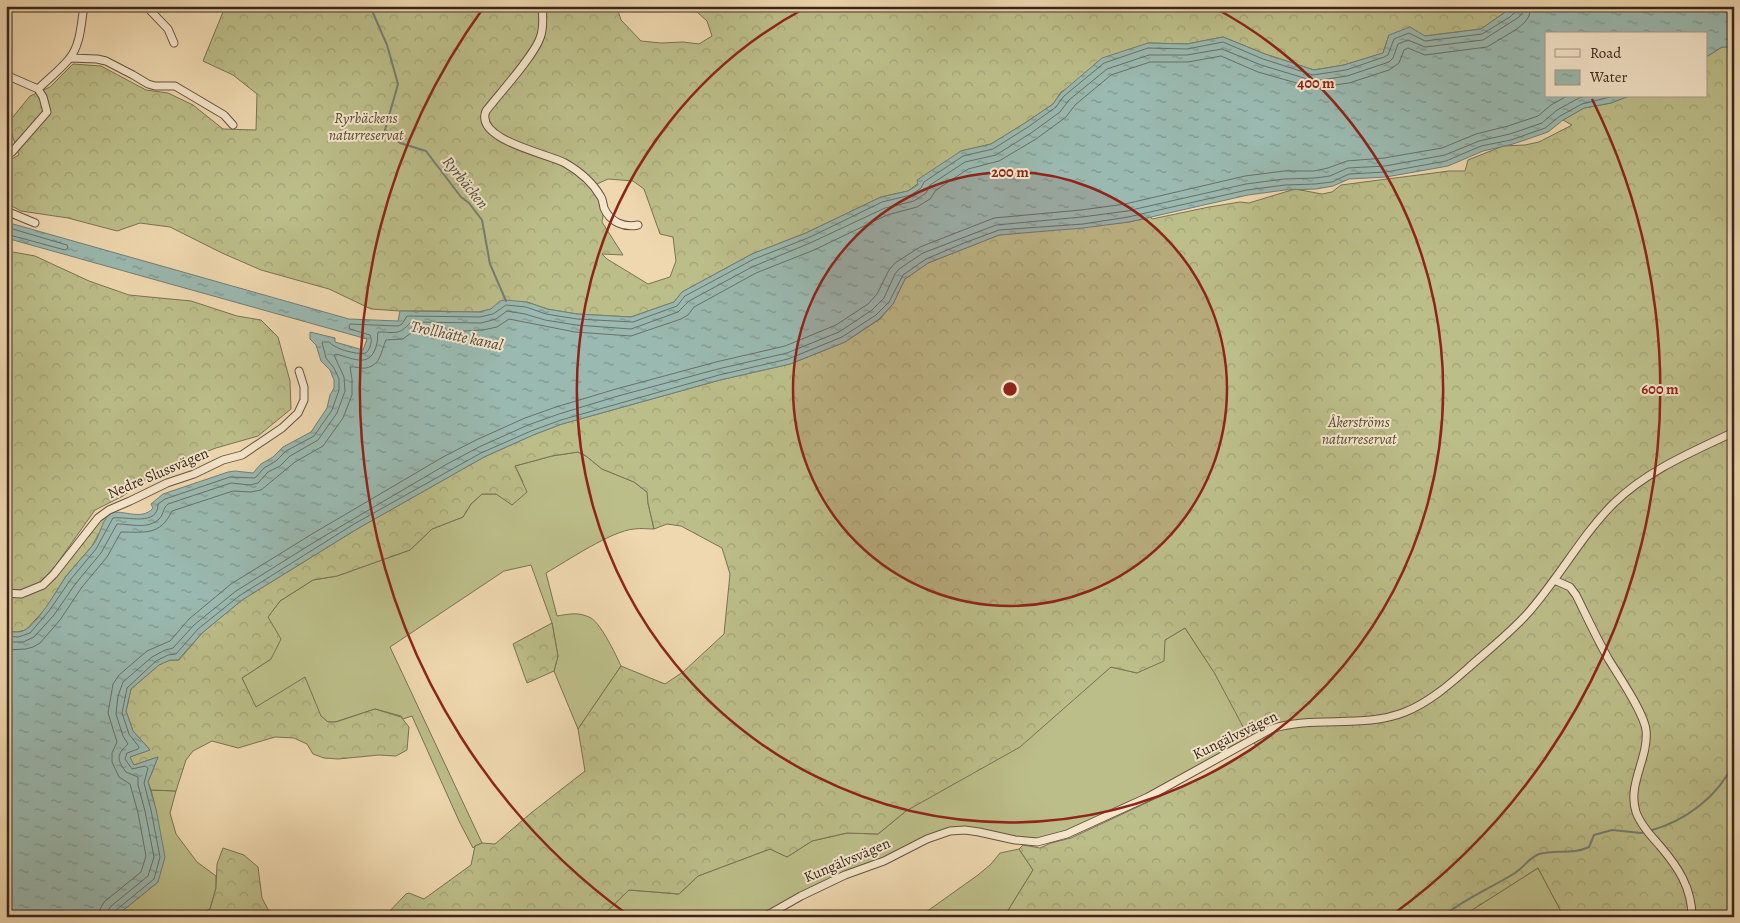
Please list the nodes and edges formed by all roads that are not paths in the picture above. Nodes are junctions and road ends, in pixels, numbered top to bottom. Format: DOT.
graph roads {
  1 [pos="84,6"];
  2 [pos="146,6"];
  3 [pos="542,6"];
  4 [pos="174,43"];
  5 [pos="70,58"];
  6 [pos="6,75"];
  7 [pos="38,89"];
  8 [pos="233,125"];
  9 [pos="6,156"];
  10 [pos="6,211"];
  11 [pos="35,223"];
  12 [pos="638,226"];
  13 [pos="298,371"];
  14 [pos="1734,432"];
  15 [pos="1554,580"];
  16 [pos="6,593"];
  17 [pos="764,917"];
  18 [pos="1692,917"];
  1 -- 5 [label="street"];
  2 -- 4 [label="street"];
  3 -- 12 [label="street"];
  5 -- 7 [label="street"];
  5 -- 8 [label="street"];
  6 -- 7 [label="street"];
  7 -- 9 [label="street"];
  10 -- 11 [label="street"];
  13 -- 16 [label="street, Nedre Slussvägen"];
  14 -- 15 [label="street, Kungälvsvägen"];
  15 -- 17 [label="street, Kungälvsvägen"];
  15 -- 18 [label="street"];
}
